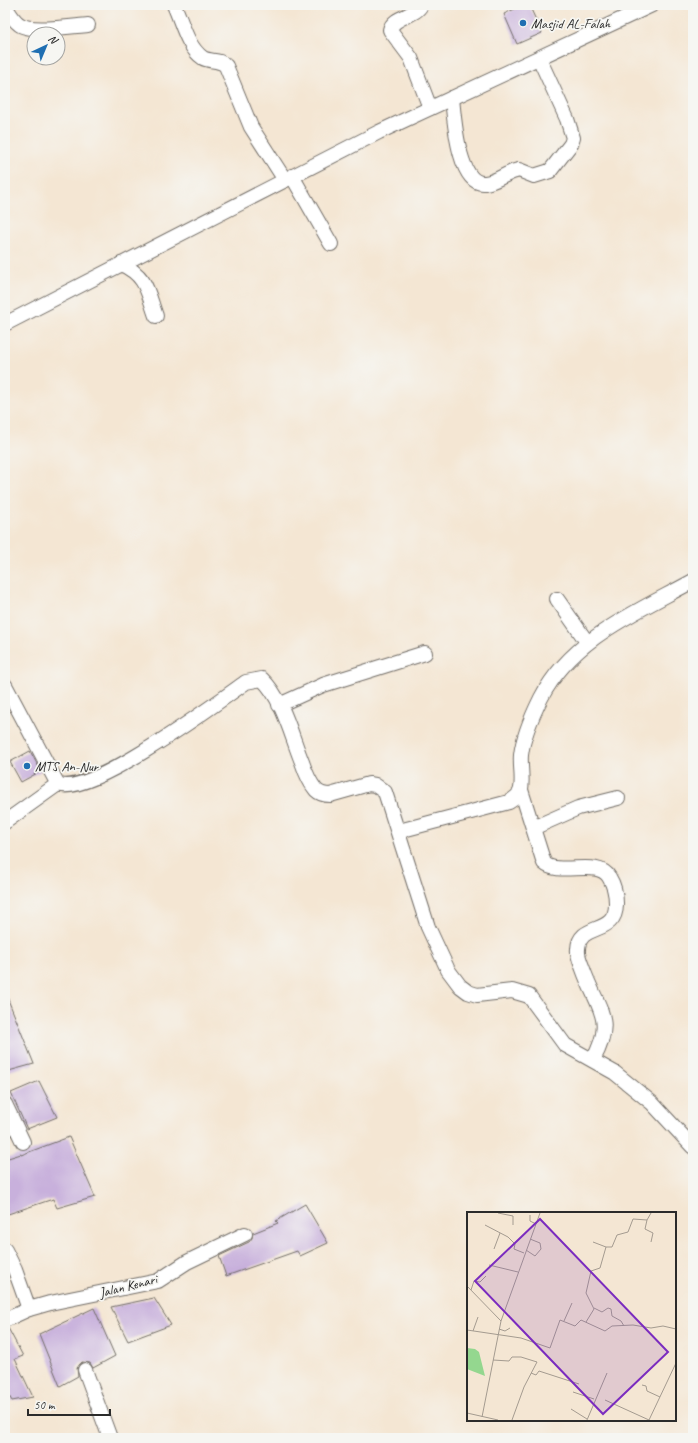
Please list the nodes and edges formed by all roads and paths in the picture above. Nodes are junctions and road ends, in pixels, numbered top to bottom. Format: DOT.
graph roads {
  1 [pos="174,5"];
  2 [pos="421,5"];
  3 [pos="652,5"];
  4 [pos="5,6"];
  5 [pos="88,25"];
  6 [pos="539,58"];
  7 [pos="452,98"];
  8 [pos="430,108"];
  9 [pos="288,178"];
  10 [pos="331,244"];
  11 [pos="121,264"];
  12 [pos="156,316"];
  13 [pos="5,324"];
  14 [pos="693,581"];
  15 [pos="557,599"];
  16 [pos="587,642"];
  17 [pos="425,653"];
  18 [pos="5,685"];
  19 [pos="279,705"];
  20 [pos="58,784"];
  21 [pos="521,790"];
  22 [pos="618,798"];
  23 [pos="5,822"];
  24 [pos="533,828"];
  25 [pos="399,831"];
  26 [pos="593,1060"];
  27 [pos="5,1104"];
  28 [pos="24,1142"];
  29 [pos="693,1147"];
  30 [pos="244,1234"];
  31 [pos="5,1250"];
  32 [pos="30,1309"];
  33 [pos="5,1320"];
  34 [pos="85,1370"];
  35 [pos="110,1438"];
  1 -- 9 [label="street"];
  2 -- 8 [label="street"];
  3 -- 6 [label="street"];
  4 -- 5 [label="street"];
  6 -- 7 [label="street"];
  6 -- 7 [label="street"];
  7 -- 8 [label="street"];
  8 -- 9 [label="street"];
  9 -- 10 [label="street"];
  9 -- 11 [label="street"];
  11 -- 12 [label="street"];
  11 -- 13 [label="street"];
  14 -- 16 [label="street"];
  15 -- 16 [label="street"];
  16 -- 21 [label="street"];
  17 -- 19 [label="street"];
  18 -- 20 [label="street"];
  19 -- 20 [label="street"];
  19 -- 25 [label="street"];
  20 -- 23 [label="street"];
  21 -- 24 [label="street"];
  21 -- 25 [label="street"];
  22 -- 24 [label="street"];
  24 -- 26 [label="street"];
  25 -- 26 [label="street"];
  26 -- 29 [label="street"];
  27 -- 28 [label="street"];
  30 -- 32 [label="street, Jalan Kenari"];
  31 -- 32 [label="street"];
  32 -- 33 [label="street, Jalan Kenari"];
  34 -- 35 [label="street"];
}
